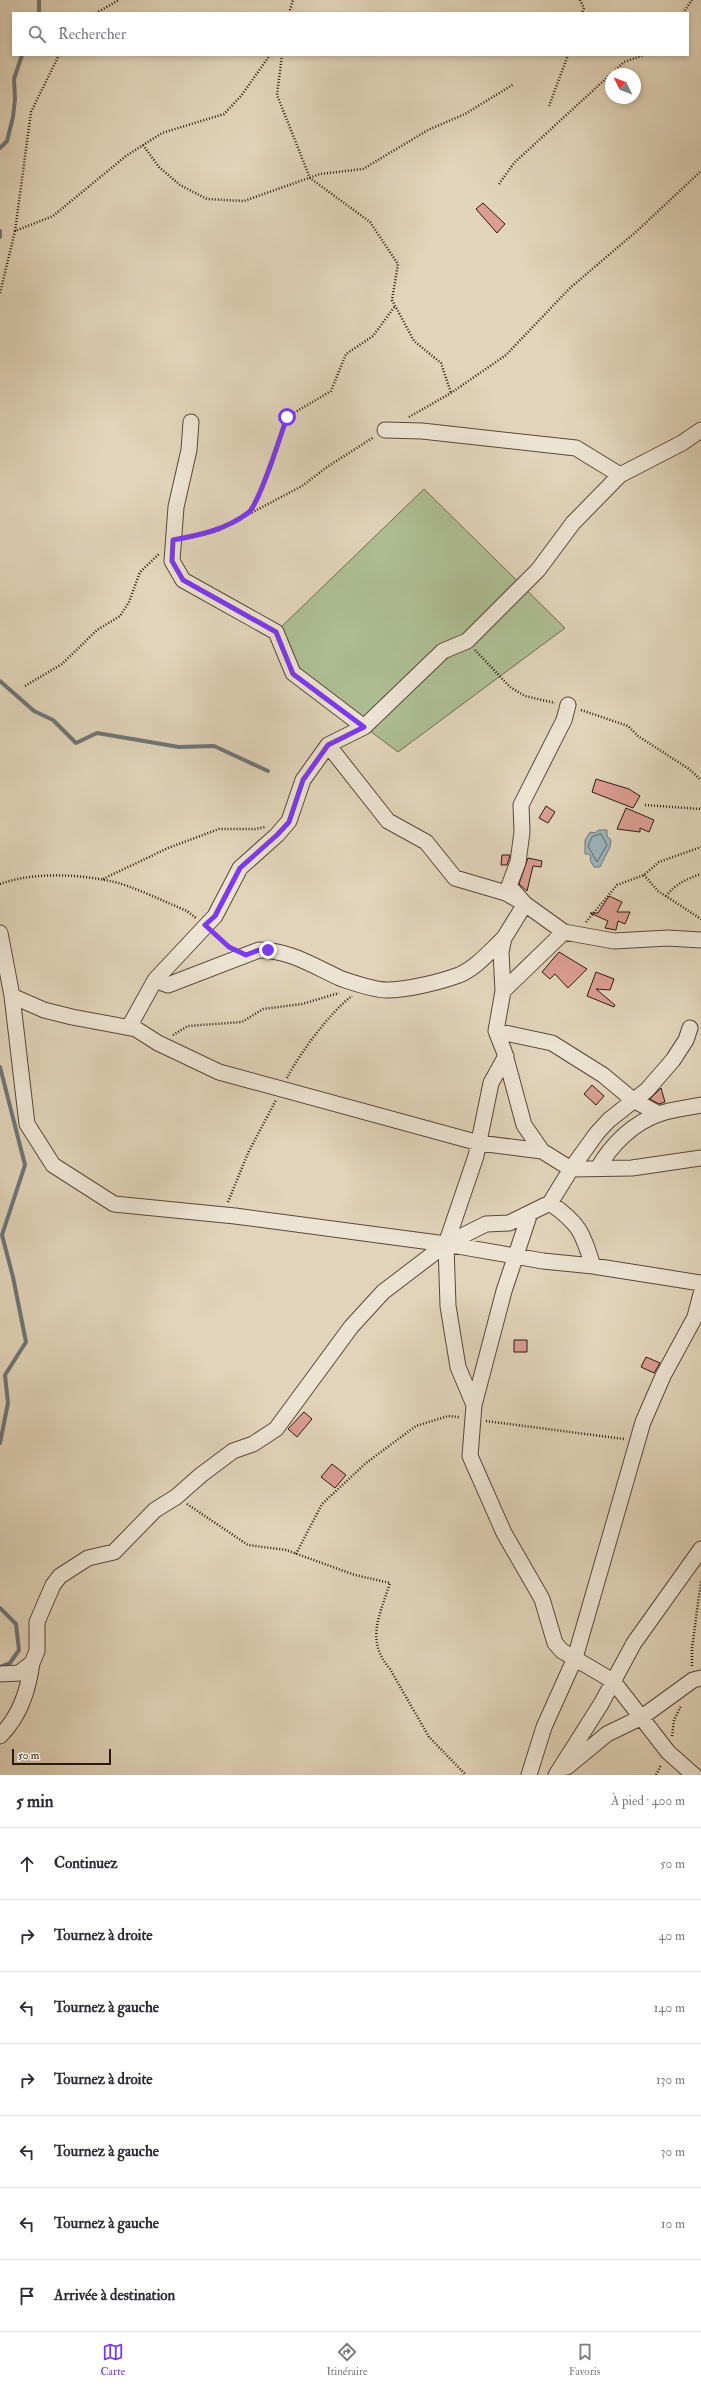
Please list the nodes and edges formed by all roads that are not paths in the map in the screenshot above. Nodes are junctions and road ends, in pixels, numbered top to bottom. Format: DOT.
graph roads {
  1 [pos="191,422"];
  2 [pos="385,430"];
  3 [pos="701,430"];
  4 [pos="620,475"];
  5 [pos="568,705"];
  6 [pos="364,727"];
  7 [pos="328,745"];
  8 [pos="525,904"];
  9 [pos="564,932"];
  10 [pos="0,933"];
  11 [pos="504,938"];
  12 [pos="701,940"];
  13 [pos="155,980"];
  14 [pos="503,991"];
  15 [pos="12,996"];
  16 [pos="129,1027"];
  17 [pos="690,1028"];
  18 [pos="496,1031"];
  19 [pos="506,1056"];
  20 [pos="633,1100"];
  21 [pos="701,1105"];
  22 [pos="659,1114"];
  23 [pos="480,1144"];
  24 [pos="542,1151"];
  25 [pos="701,1158"];
  26 [pos="598,1168"];
  27 [pos="571,1169"];
  28 [pos="550,1203"];
  29 [pos="530,1213"];
  30 [pos="446,1244"];
  31 [pos="516,1256"];
  32 [pos="593,1266"];
  33 [pos="701,1283"];
  34 [pos="701,1294"];
  35 [pos="473,1412"];
  36 [pos="701,1549"];
  37 [pos="575,1658"];
  38 [pos="32,1663"];
  39 [pos="0,1674"];
  40 [pos="701,1678"];
  41 [pos="613,1680"];
  42 [pos="642,1717"];
  43 [pos="0,1736"];
  44 [pos="529,1775"];
  45 [pos="556,1775"];
  46 [pos="694,1775"];
  1 -- 6 [label="street"];
  2 -- 4 [label="street"];
  3 -- 4 [label="street"];
  4 -- 6 [label="street"];
  5 -- 8 [label="street"];
  6 -- 7 [label="street"];
  7 -- 8 [label="street"];
  7 -- 13 [label="street"];
  8 -- 9 [label="street"];
  8 -- 11 [label="street"];
  9 -- 12 [label="street"];
  9 -- 14 [label="street"];
  10 -- 15 [label="street"];
  11 -- 13 [label="street"];
  11 -- 14 [label="street"];
  13 -- 16 [label="street"];
  14 -- 18 [label="street"];
  15 -- 16 [label="street"];
  15 -- 30 [label="street"];
  16 -- 23 [label="street"];
  17 -- 20 [label="street"];
  18 -- 19 [label="street"];
  18 -- 20 [label="street"];
  19 -- 23 [label="street"];
  19 -- 24 [label="street"];
  20 -- 22 [label="street"];
  20 -- 27 [label="street"];
  21 -- 22 [label="street"];
  22 -- 26 [label="street"];
  23 -- 24 [label="street"];
  23 -- 30 [label="street"];
  24 -- 27 [label="street"];
  25 -- 26 [label="street"];
  26 -- 27 [label="street"];
  27 -- 28 [label="street"];
  28 -- 29 [label="street"];
  28 -- 32 [label="street"];
  29 -- 30 [label="street"];
  29 -- 31 [label="street"];
  30 -- 31 [label="street"];
  30 -- 35 [label="street"];
  30 -- 38 [label="street"];
  31 -- 32 [label="street"];
  31 -- 35 [label="street"];
  32 -- 33 [label="street"];
  34 -- 37 [label="street"];
  35 -- 37 [label="street"];
  36 -- 41 [label="street"];
  37 -- 41 [label="street"];
  37 -- 44 [label="street"];
  38 -- 39 [label="street"];
  38 -- 43 [label="street"];
  40 -- 42 [label="street"];
  41 -- 42 [label="street"];
  41 -- 45 [label="street"];
  42 -- 45 [label="street"];
  42 -- 46 [label="street"];
}
